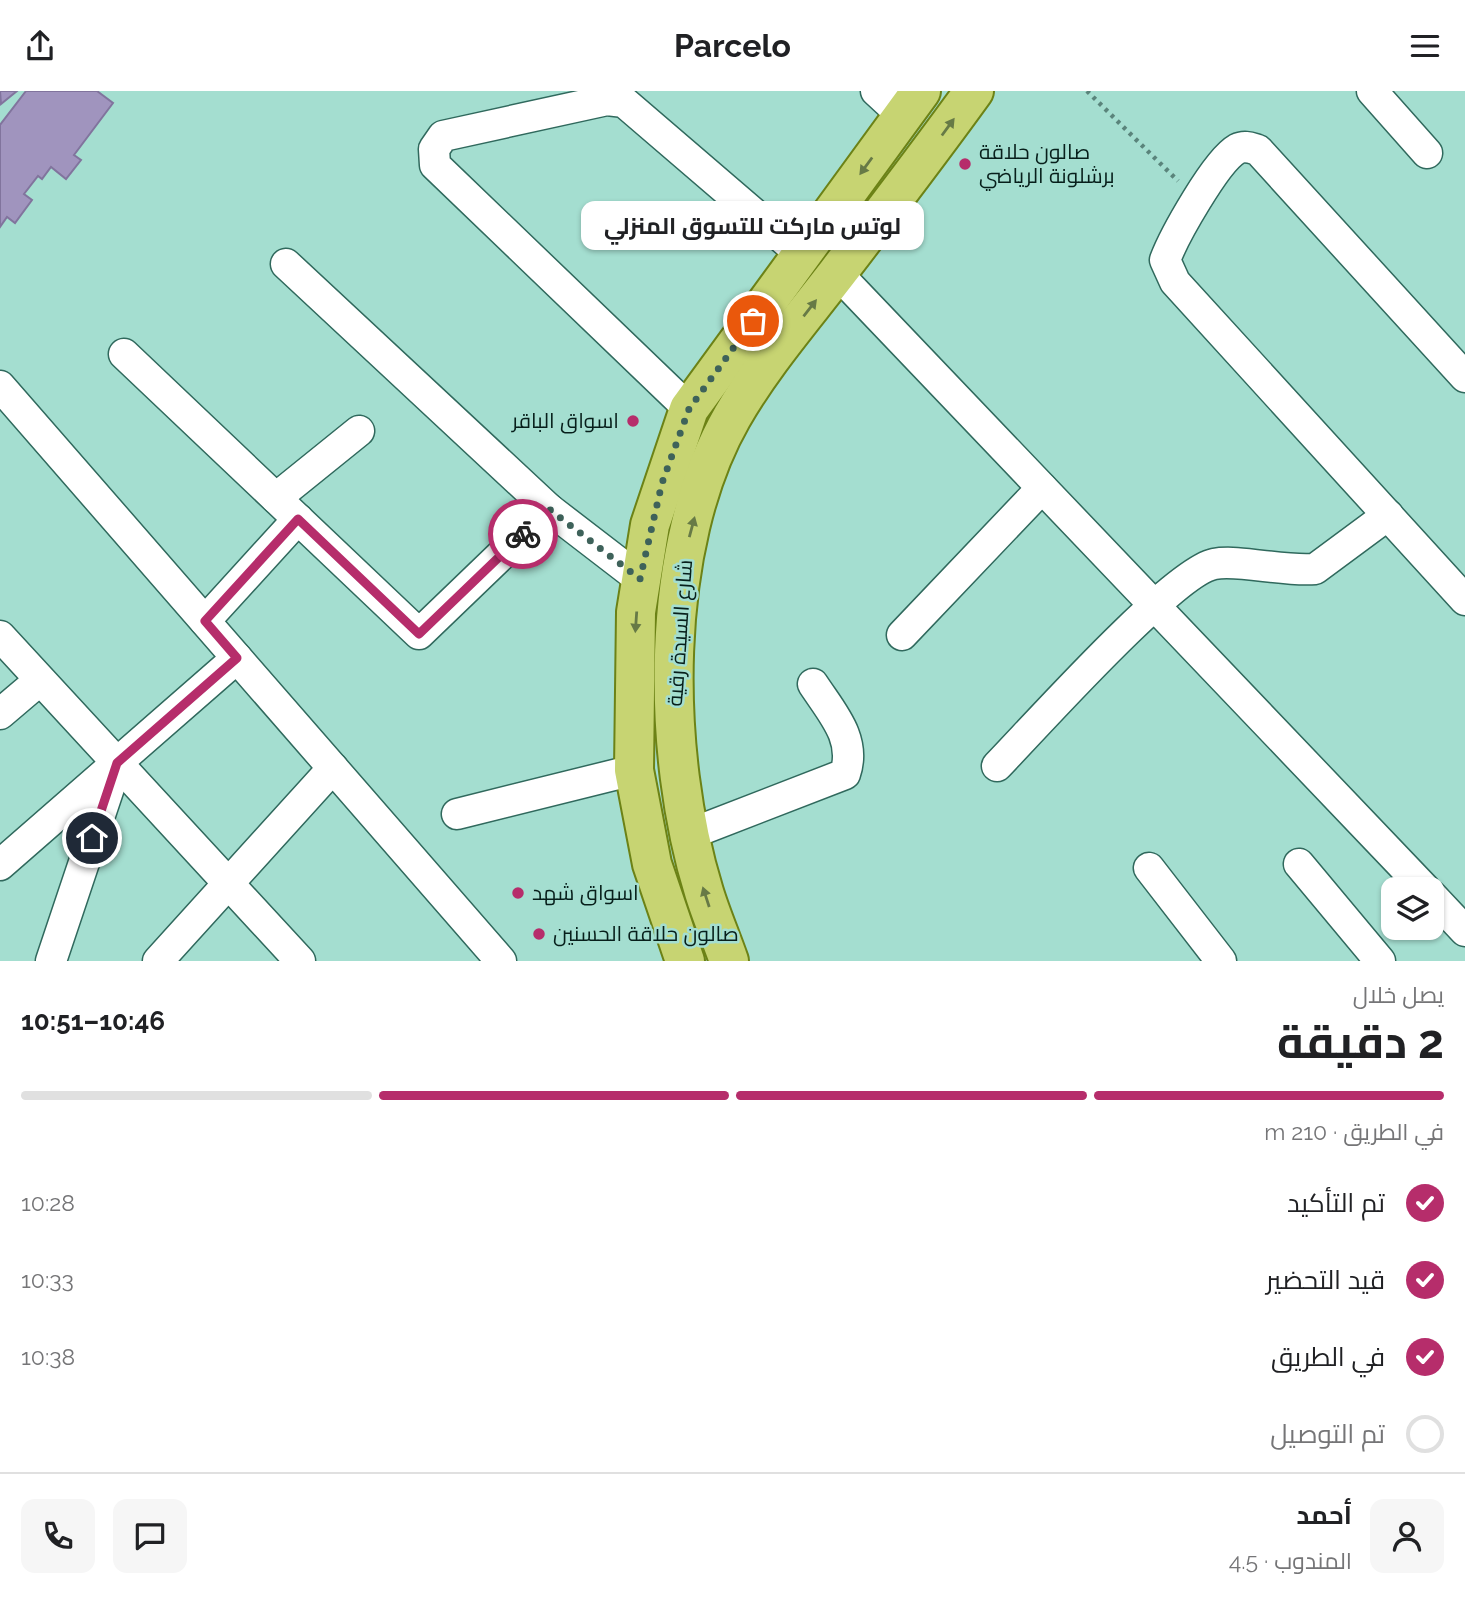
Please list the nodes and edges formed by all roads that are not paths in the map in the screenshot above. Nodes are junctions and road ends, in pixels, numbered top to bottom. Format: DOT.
graph roads {
  1 [pos="974,91"];
  2 [pos="1372,91"];
  3 [pos="900,99"];
  4 [pos="1427,153"];
  5 [pos="801,254"];
  6 [pos="286,264"];
  7 [pos="838,273"];
  8 [pos="124,354"];
  9 [pos="1465,377"];
  10 [pos="0,386"];
  11 [pos="689,409"];
  12 [pos="359,431"];
  13 [pos="1042,488"];
  14 [pos="276,498"];
  15 [pos="549,509"];
  16 [pos="1388,515"];
  17 [pos="298,519"];
  18 [pos="640,579"];
  19 [pos="1465,600"];
  20 [pos="1154,605"];
  21 [pos="205,621"];
  22 [pos="902,635"];
  23 [pos="0,636"];
  24 [pos="237,658"];
  25 [pos="40,680"];
  26 [pos="813,684"];
  27 [pos="0,714"];
  28 [pos="117,763"];
  29 [pos="997,766"];
  30 [pos="333,768"];
  31 [pos="634,770"];
  32 [pos="457,814"];
  33 [pos="690,834"];
  34 [pos="1299,864"];
  35 [pos="0,865"];
  36 [pos="1149,868"];
  37 [pos="1414,877"];
  38 [pos="229,884"];
  39 [pos="1444,909"];
  40 [pos="1465,931"];
  41 [pos="51,961"];
  42 [pos="158,961"];
  43 [pos="300,961"];
  44 [pos="501,961"];
  45 [pos="685,961"];
  46 [pos="729,961"];
  47 [pos="1221,961"];
  48 [pos="1380,961"];
  7 -- 1 [label="main road, شارع السيدة رقية, one-way"];
  2 -- 4 [label="street"];
  3 -- 5 [label="main road, شارع السيدة رقية, one-way"];
  5 -- 11 [label="main road, شارع السيدة رقية"];
  5 -- 11 [label="street"];
  6 -- 15 [label="street"];
  7 -- 13 [label="street"];
  33 -- 7 [label="main road, شارع السيدة رقية, one-way"];
  8 -- 14 [label="street"];
  9 -- 16 [label="street"];
  10 -- 21 [label="street"];
  11 -- 18 [label="main road, شارع السيدة رقية"];
  12 -- 14 [label="street"];
  13 -- 20 [label="street"];
  13 -- 22 [label="street"];
  14 -- 17 [label="street"];
  15 -- 17 [label="street"];
  15 -- 18 [label="street"];
  16 -- 19 [label="street"];
  16 -- 20 [label="street"];
  17 -- 21 [label="street"];
  18 -- 31 [label="main road, شارع السيدة رقية, one-way"];
  20 -- 29 [label="street"];
  20 -- 37 [label="street"];
  21 -- 24 [label="street"];
  23 -- 25 [label="street"];
  24 -- 28 [label="street"];
  24 -- 30 [label="street"];
  25 -- 27 [label="street"];
  25 -- 28 [label="street"];
  26 -- 33 [label="street"];
  28 -- 35 [label="street"];
  28 -- 38 [label="street"];
  28 -- 41 [label="street"];
  30 -- 38 [label="street"];
  30 -- 44 [label="street"];
  31 -- 32 [label="street"];
  31 -- 45 [label="main road, شارع السيدة رقية"];
  46 -- 33 [label="main road, شارع السيدة رقية, one-way"];
  34 -- 48 [label="street"];
  36 -- 47 [label="street"];
  38 -- 42 [label="street"];
  38 -- 43 [label="street"];
  39 -- 40 [label="street"];
}
